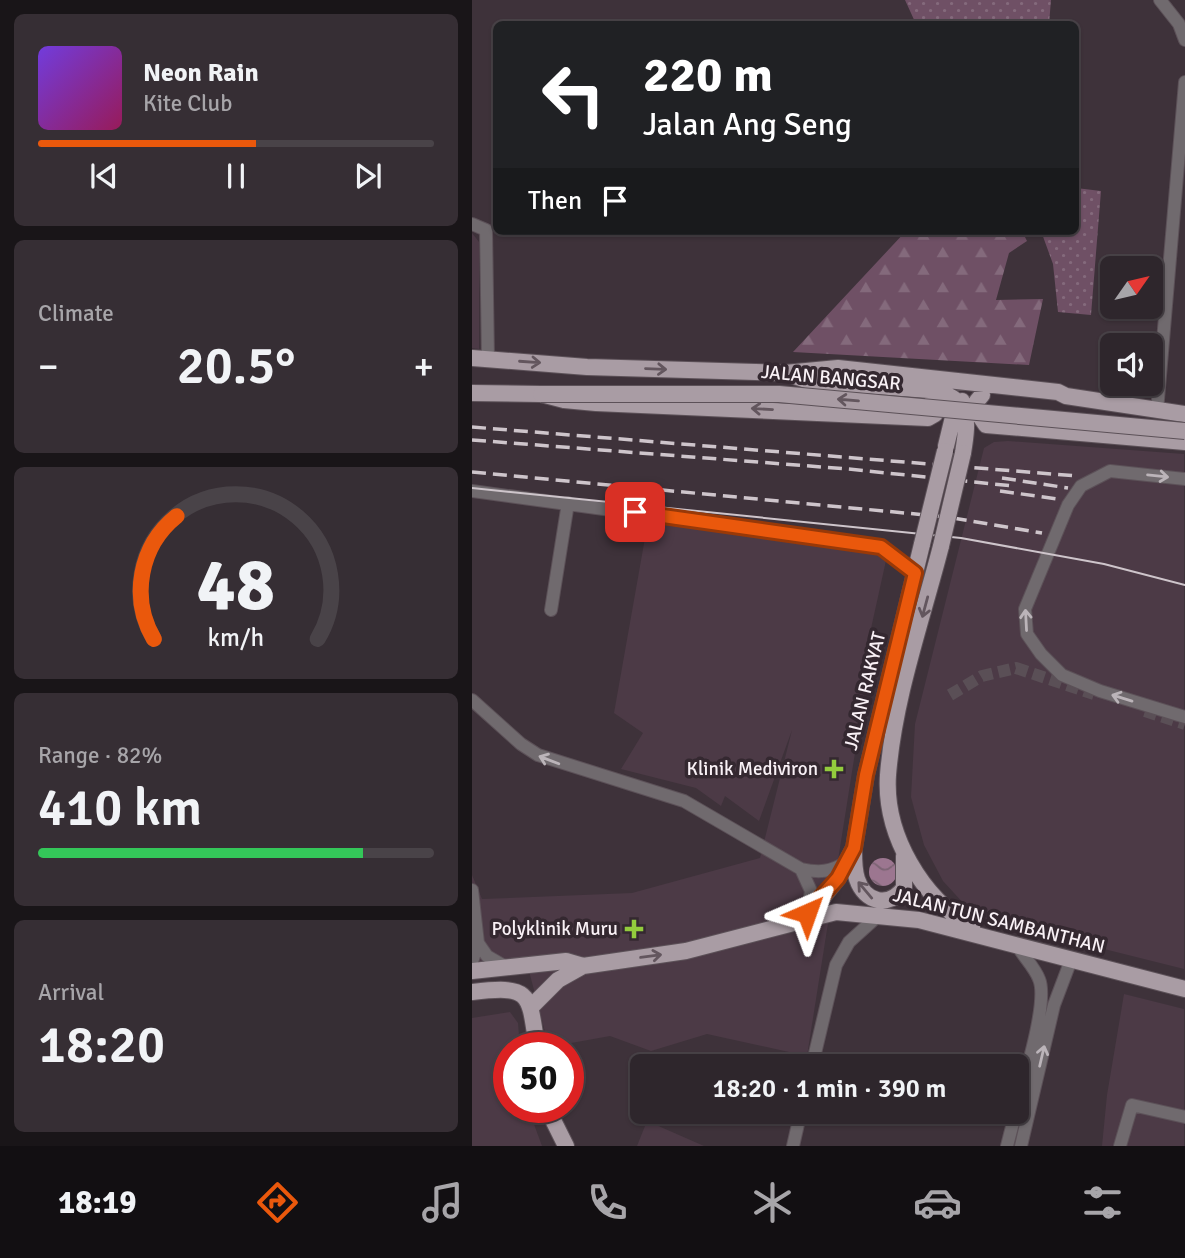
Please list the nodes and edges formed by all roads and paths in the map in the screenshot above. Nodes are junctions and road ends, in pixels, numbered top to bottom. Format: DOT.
graph roads {
  1 [pos="1160,0"];
  2 [pos="1184,40"];
  3 [pos="1184,82"];
  4 [pos="472,224"];
  5 [pos="480,359"];
  6 [pos="785,373"];
  7 [pos="929,390"];
  8 [pos="472,393"];
  9 [pos="541,394"];
  10 [pos="982,395"];
  11 [pos="1066,396"];
  12 [pos="960,403"];
  13 [pos="1156,411"];
  14 [pos="1184,414"];
  15 [pos="928,418"];
  16 [pos="986,425"];
  17 [pos="1184,431"];
  18 [pos="1184,442"];
  19 [pos="945,448"];
  20 [pos="964,451"];
  21 [pos="1184,479"];
  22 [pos="472,491"];
  23 [pos="568,503"];
  24 [pos="915,573"];
  25 [pos="551,610"];
  26 [pos="472,700"];
  27 [pos="1184,717"];
  28 [pos="891,807"];
  29 [pos="860,811"];
  30 [pos="901,845"];
  31 [pos="851,855"];
  32 [pos="801,869"];
  33 [pos="472,890"];
  34 [pos="880,914"];
  35 [pos="800,918"];
  36 [pos="478,943"];
  37 [pos="1001,943"];
  38 [pos="1018,947"];
  39 [pos="1071,960"];
  40 [pos="472,962"];
  41 [pos="583,966"];
  42 [pos="506,968"];
  43 [pos="472,971"];
  44 [pos="1184,980"];
  45 [pos="1164,984"];
  46 [pos="1184,989"];
  47 [pos="472,992"];
  48 [pos="531,1007"];
  49 [pos="535,1032"];
  50 [pos="815,1054"];
  51 [pos="1029,1058"];
  52 [pos="1184,1117"];
  53 [pos="554,1123"];
  54 [pos="798,1124"];
  55 [pos="1012,1124"];
  56 [pos="566,1146"];
  57 [pos="793,1146"];
  58 [pos="1007,1146"];
  59 [pos="1021,1146"];
  60 [pos="1120,1146"];
  1 -- 2 [label="street"];
  3 -- 13 [label="street"];
  4 -- 5 [label="street"];
  5 -- 6 [label="main road, JALAN BANGSAR, one-way"];
  6 -- 7 [label="main road"];
  6 -- 11 [label="main road, JALAN BANGSAR"];
  7 -- 12 [label="main road"];
  7 -- 15 [label="main road"];
  8 -- 9 [label="main road, JALAN BANGSAR"];
  15 -- 9 [label="main road, one-way"];
  17 -- 9 [label="main road, JALAN BANGSAR, one-way, bridge"];
  10 -- 11 [label="main road"];
  10 -- 12 [label="main road"];
  10 -- 16 [label="main road"];
  11 -- 13 [label="main road"];
  12 -- 19 [label="main road, JALAN RAKYAT"];
  12 -- 20 [label="main road, JALAN RAKYAT"];
  13 -- 14 [label="main road"];
  15 -- 19 [label="main road"];
  16 -- 18 [label="main road"];
  16 -- 20 [label="main road"];
  19 -- 24 [label="main road, JALAN RAKYAT, bridge"];
  20 -- 28 [label="main road, JALAN RAKYAT, one-way, bridge"];
  27 -- 21 [label="street, one-way"];
  22 -- 23 [label="street"];
  23 -- 24 [label="street"];
  23 -- 25 [label="street"];
  24 -- 29 [label="main road, JALAN RAKYAT"];
  32 -- 26 [label="street, one-way"];
  28 -- 29 [label="main road"];
  28 -- 30 [label="main road, JALAN RAKYAT"];
  29 -- 31 [label="main road, JALAN RAKYAT"];
  30 -- 31 [label="main road, one-way"];
  30 -- 37 [label="main road, JALAN RAKYAT"];
  31 -- 32 [label="street"];
  31 -- 35 [label="main road, JALAN RAKYAT"];
  32 -- 35 [label="street"];
  33 -- 36 [label="street"];
  34 -- 35 [label="main road, JALAN TUN SAMBANTHAN"];
  34 -- 37 [label="main road, JALAN TUN SAMBANTHAN"];
  34 -- 50 [label="street"];
  41 -- 35 [label="main road, JALAN TUN SAMBANTHAN, one-way"];
  36 -- 40 [label="street"];
  36 -- 42 [label="street"];
  37 -- 38 [label="main road, JALAN TUN SAMBANTHAN"];
  38 -- 39 [label="main road, JALAN TUN SAMBANTHAN"];
  38 -- 51 [label="street"];
  39 -- 45 [label="main road, JALAN TUN SAMBANTHAN"];
  59 -- 39 [label="street, one-way"];
  41 -- 42 [label="main road, JALAN TUN SAMBANTHAN"];
  41 -- 48 [label="main road"];
  42 -- 43 [label="main road, JALAN TUN SAMBANTHAN"];
  44 -- 45 [label="street"];
  45 -- 46 [label="main road, JALAN TUN SAMBANTHAN"];
  47 -- 48 [label="main road"];
  48 -- 49 [label="main road"];
  52 -- 60 [label="street"];
  53 -- 56 [label="main road"];
  54 -- 57 [label="street"];
  55 -- 58 [label="street"];
}
